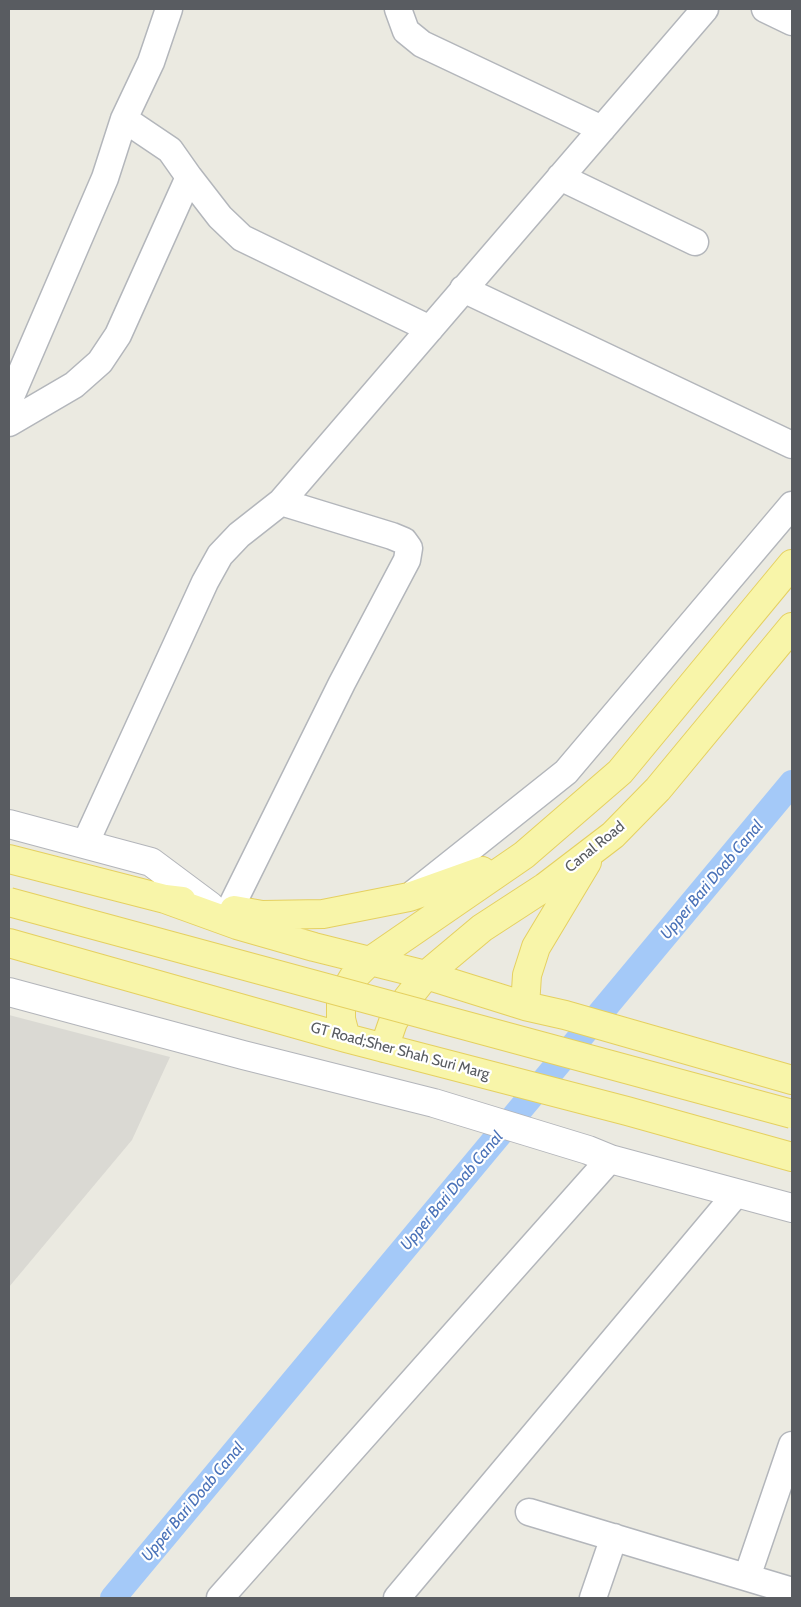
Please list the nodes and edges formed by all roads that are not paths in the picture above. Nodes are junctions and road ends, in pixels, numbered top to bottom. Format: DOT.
graph roads {
  1 [pos="169,9"];
  2 [pos="398,9"];
  3 [pos="705,9"];
  4 [pos="764,9"];
  5 [pos="792,22"];
  6 [pos="124,119"];
  7 [pos="602,129"];
  8 [pos="189,177"];
  9 [pos="560,177"];
  10 [pos="695,242"];
  11 [pos="463,290"];
  12 [pos="430,329"];
  13 [pos="9,401"];
  14 [pos="9,423"];
  15 [pos="792,445"];
  16 [pos="281,502"];
  17 [pos="792,505"];
  18 [pos="792,564"];
  19 [pos="792,627"];
  20 [pos="9,824"];
  21 [pos="85,844"];
  22 [pos="596,848"];
  23 [pos="524,855"];
  24 [pos="9,859"];
  25 [pos="409,897"];
  26 [pos="165,899"];
  27 [pos="9,902"];
  28 [pos="220,908"];
  29 [pos="9,943"];
  30 [pos="370,961"];
  31 [pos="426,975"];
  32 [pos="9,992"];
  33 [pos="525,1006"];
  34 [pos="346,1038"];
  35 [pos="384,1048"];
  36 [pos="792,1080"];
  37 [pos="792,1114"];
  38 [pos="599,1154"];
  39 [pos="792,1157"];
  40 [pos="736,1194"];
  41 [pos="792,1208"];
  42 [pos="792,1445"];
  43 [pos="529,1512"];
  44 [pos="614,1537"];
  45 [pos="747,1577"];
  46 [pos="792,1591"];
  47 [pos="220,1598"];
  48 [pos="397,1598"];
  49 [pos="593,1598"];
  1 -- 6 [label="street"];
  2 -- 7 [label="street"];
  3 -- 7 [label="street"];
  4 -- 5 [label="street"];
  6 -- 8 [label="street"];
  6 -- 13 [label="street"];
  7 -- 9 [label="street"];
  8 -- 12 [label="street"];
  8 -- 14 [label="street"];
  9 -- 10 [label="street"];
  9 -- 11 [label="street"];
  11 -- 12 [label="street"];
  11 -- 15 [label="street"];
  12 -- 16 [label="street"];
  16 -- 21 [label="street"];
  16 -- 28 [label="street"];
  17 -- 25 [label="street"];
  18 -- 23 [label="main road"];
  19 -- 22 [label="main road, Canal Road"];
  20 -- 21 [label="street"];
  21 -- 28 [label="street"];
  22 -- 31 [label="main road, Canal Road"];
  22 -- 33 [label="main road"];
  23 -- 25 [label="main road"];
  23 -- 30 [label="main road"];
  24 -- 26 [label="main road"];
  25 -- 28 [label="main road"];
  26 -- 28 [label="main road"];
  26 -- 30 [label="main road"];
  27 -- 37 [label="main road, bridge"];
  29 -- 34 [label="main road, GT Road;Sher Shah Suri Marg"];
  30 -- 31 [label="main road"];
  30 -- 34 [label="main road"];
  31 -- 33 [label="main road"];
  31 -- 35 [label="main road, Canal Road"];
  32 -- 38 [label="street"];
  33 -- 36 [label="main road"];
  34 -- 35 [label="main road, GT Road;Sher Shah Suri Marg"];
  35 -- 39 [label="main road, GT Road;Sher Shah Suri Marg"];
  38 -- 40 [label="street"];
  38 -- 47 [label="street"];
  40 -- 41 [label="street"];
  40 -- 48 [label="street"];
  42 -- 45 [label="street"];
  43 -- 44 [label="street"];
  44 -- 45 [label="street"];
  44 -- 49 [label="street"];
  45 -- 46 [label="street"];
}
